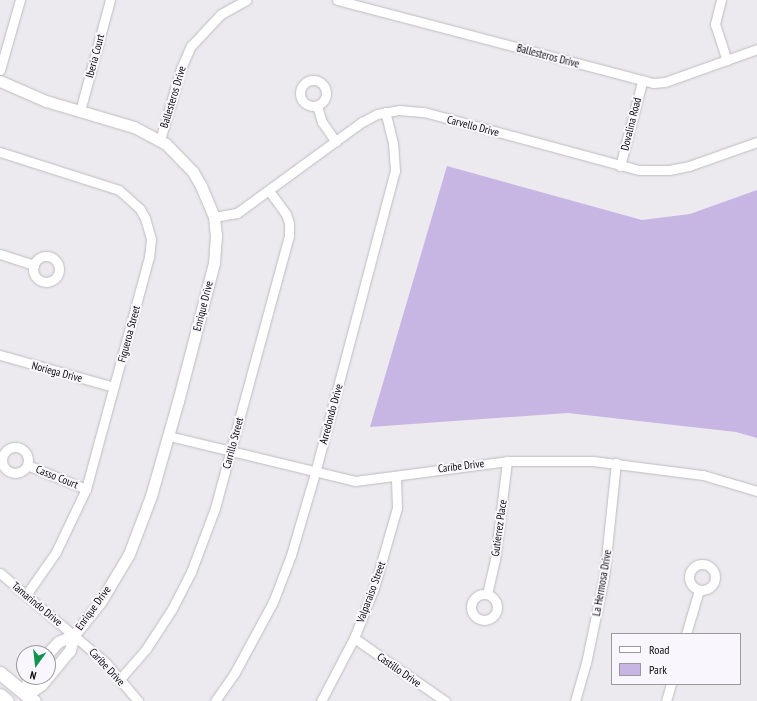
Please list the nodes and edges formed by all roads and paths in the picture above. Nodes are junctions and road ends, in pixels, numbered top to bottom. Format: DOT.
graph roads {
  1 [pos="20,0"];
  2 [pos="110,0"];
  3 [pos="337,0"];
  4 [pos="721,0"];
  5 [pos="241,1"];
  6 [pos="757,49"];
  7 [pos="727,60"];
  8 [pos="0,70"];
  9 [pos="0,81"];
  10 [pos="642,82"];
  11 [pos="317,106"];
  12 [pos="80,111"];
  13 [pos="385,112"];
  14 [pos="160,140"];
  15 [pos="336,142"];
  16 [pos="757,142"];
  17 [pos="0,152"];
  18 [pos="620,166"];
  19 [pos="269,191"];
  20 [pos="214,217"];
  21 [pos="0,254"];
  22 [pos="34,265"];
  23 [pos="0,356"];
  24 [pos="114,387"];
  25 [pos="169,436"];
  26 [pos="230,452"];
  27 [pos="507,461"];
  28 [pos="616,463"];
  29 [pos="27,465"];
  30 [pos="315,473"];
  31 [pos="396,477"];
  32 [pos="86,489"];
  33 [pos="757,491"];
  34 [pos="0,573"];
  35 [pos="699,590"];
  36 [pos="487,594"];
  37 [pos="26,595"];
  38 [pos="686,633"];
  39 [pos="74,635"];
  40 [pos="354,638"];
  41 [pos="55,645"];
  42 [pos="0,673"];
  43 [pos="119,680"];
  44 [pos="28,685"];
  45 [pos="671,685"];
  46 [pos="0,695"];
  47 [pos="27,699"];
  48 [pos="8,701"];
  49 [pos="138,701"];
  50 [pos="215,701"];
  51 [pos="321,701"];
  52 [pos="445,701"];
  53 [pos="575,701"];
  54 [pos="666,701"];
  1 -- 8 [label="street"];
  2 -- 12 [label="street, Iberia Court"];
  3 -- 10 [label="street, Ballesteros Drive"];
  4 -- 7 [label="street"];
  5 -- 14 [label="street, Ballesteros Drive"];
  6 -- 7 [label="street, Ballesteros Drive"];
  7 -- 10 [label="street, Ballesteros Drive"];
  9 -- 12 [label="street, Enrique Drive"];
  10 -- 18 [label="street, Dovalina Road"];
  11 -- 15 [label="street"];
  12 -- 14 [label="street, Enrique Drive"];
  13 -- 15 [label="street, Carvello Drive"];
  13 -- 18 [label="street, Carvello Drive"];
  13 -- 30 [label="street, Arredondo Drive"];
  14 -- 20 [label="street, Enrique Drive"];
  15 -- 19 [label="street, Carvello Drive"];
  16 -- 18 [label="street, Carvello Drive"];
  17 -- 24 [label="street, Figueroa Street"];
  19 -- 20 [label="street, Carvello Drive"];
  19 -- 26 [label="street, Carrillo Street"];
  20 -- 25 [label="street, Enrique Drive"];
  21 -- 22 [label="street"];
  23 -- 24 [label="street, Noriega Drive"];
  24 -- 32 [label="street, Figueroa Street"];
  25 -- 26 [label="street, Caribe Drive"];
  25 -- 39 [label="street, Enrique Drive"];
  26 -- 30 [label="street, Caribe Drive"];
  26 -- 43 [label="street, Carrillo Street"];
  27 -- 28 [label="street, Caribe Drive"];
  27 -- 31 [label="street, Caribe Drive"];
  27 -- 36 [label="street, Gutierrez Place"];
  28 -- 33 [label="street, Caribe Drive"];
  28 -- 53 [label="street, La Hermosa Drive"];
  29 -- 32 [label="street, Casso Court"];
  30 -- 31 [label="street, Caribe Drive"];
  30 -- 50 [label="street, Arredondo Drive"];
  31 -- 40 [label="street, Valparaiso Street"];
  32 -- 37 [label="street, Figueroa Street"];
  34 -- 37 [label="street, Tamarindo Drive"];
  35 -- 38 [label="street"];
  37 -- 39 [label="street, Tamarindo Drive"];
  39 -- 41 [label="street, Enrique Drive"];
  39 -- 43 [label="street, Caribe Drive"];
  39 -- 47 [label="street, Enrique Drive"];
  40 -- 51 [label="street, Valparaiso Street"];
  40 -- 52 [label="street, Castillo Drive"];
  42 -- 47 [label="main road"];
  43 -- 49 [label="street, Caribe Drive"];
  44 -- 47 [label="street"];
  45 -- 54 [label="street"];
  46 -- 48 [label="main road"];
}
